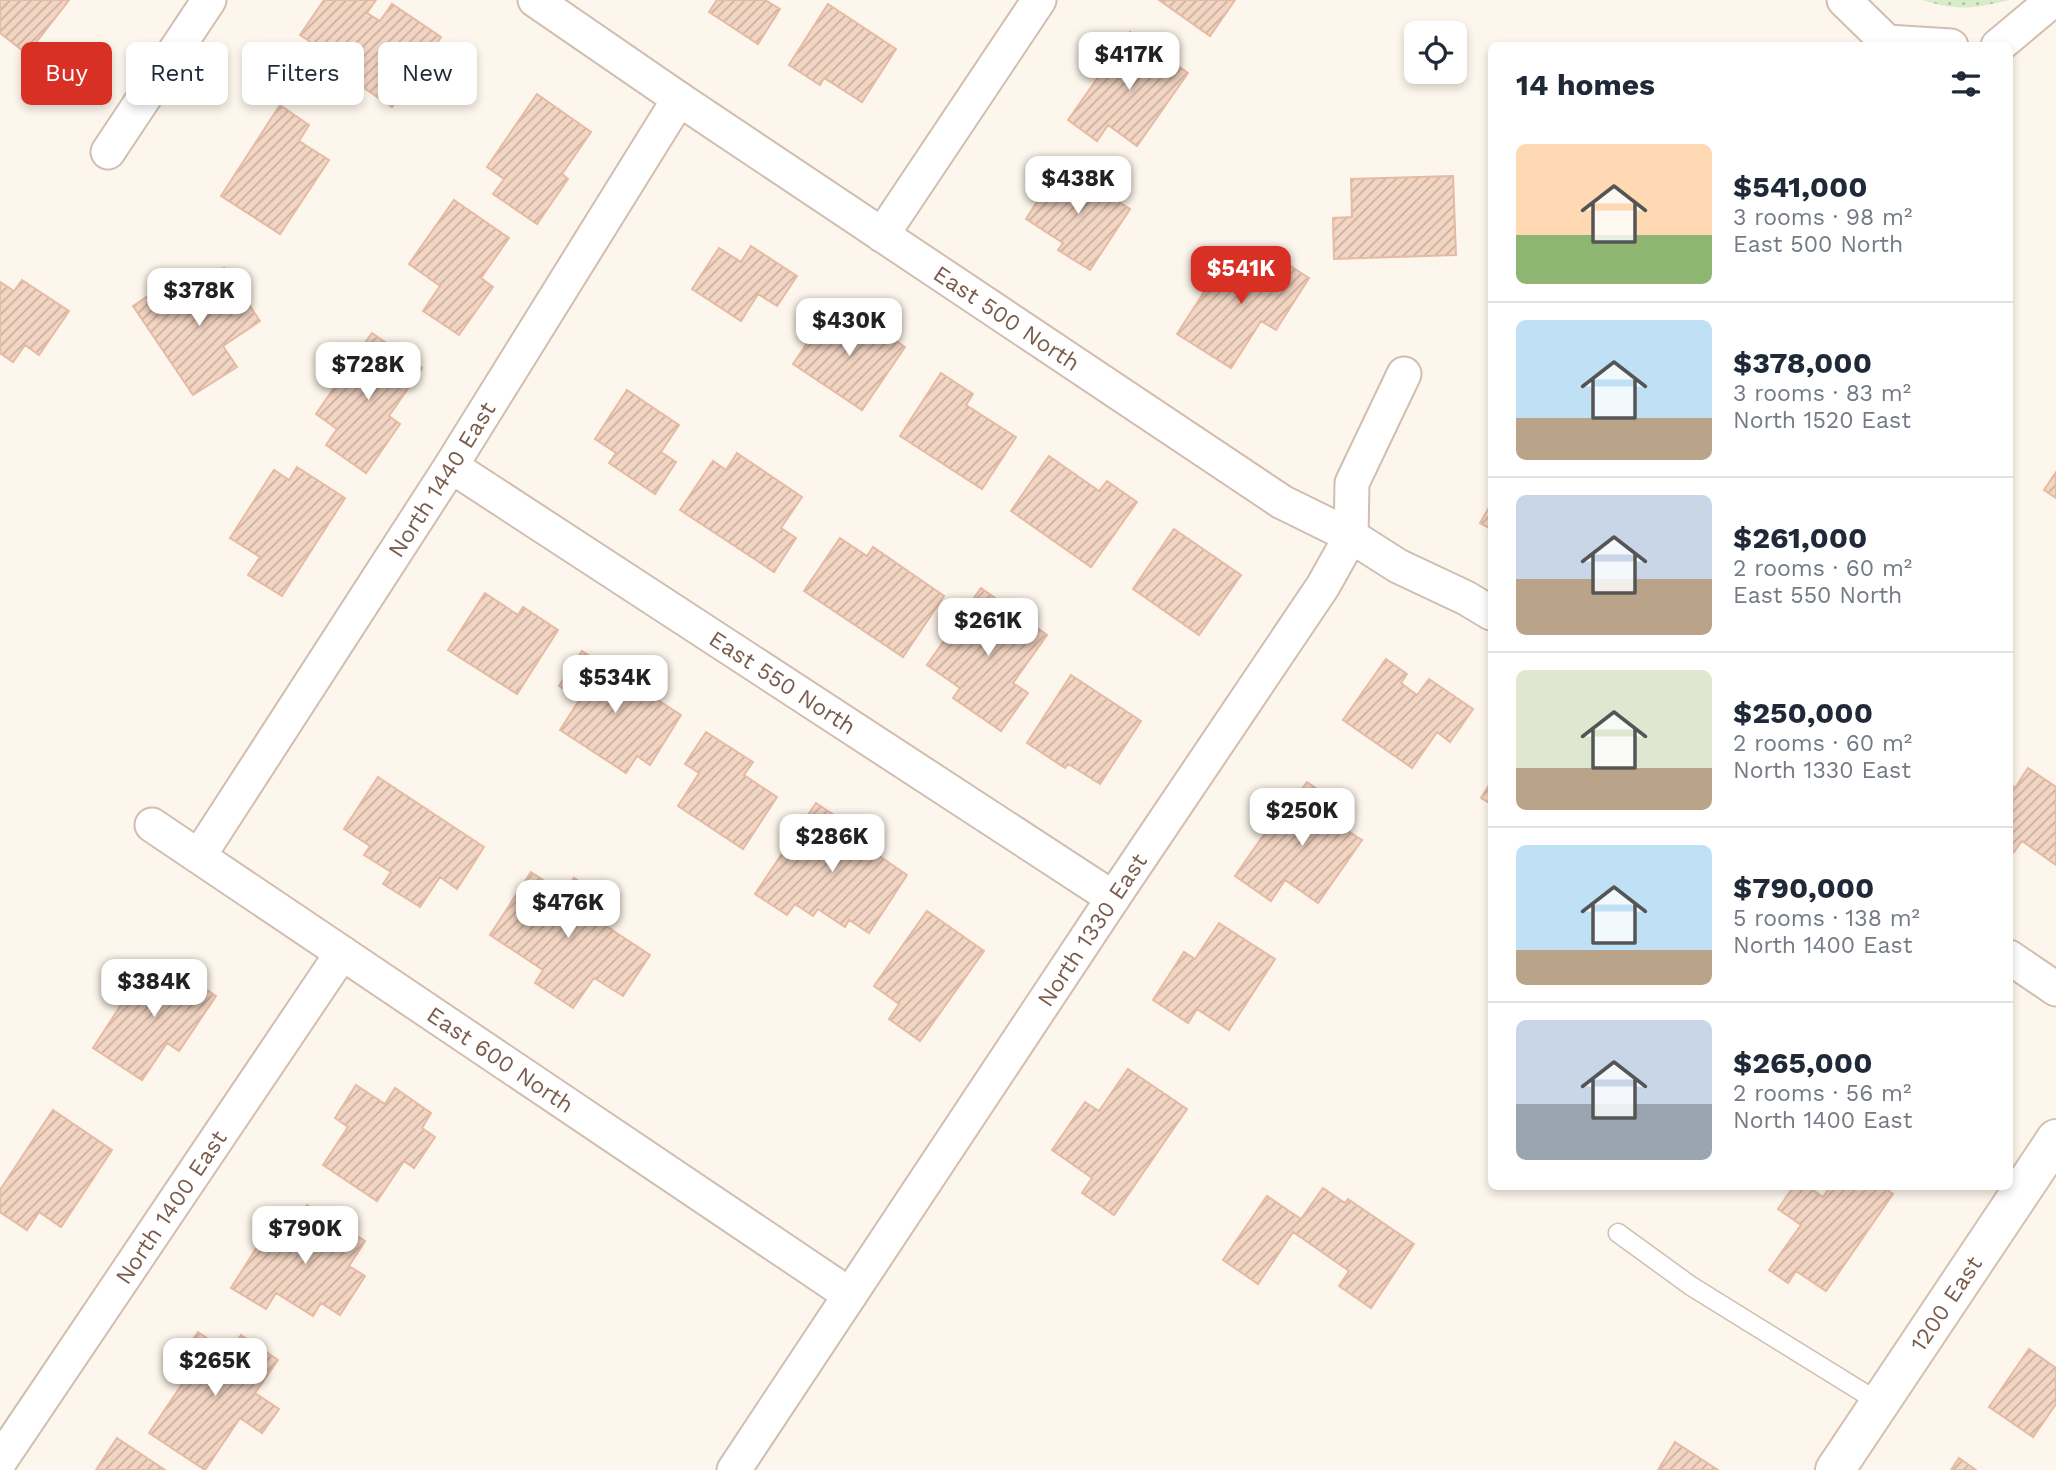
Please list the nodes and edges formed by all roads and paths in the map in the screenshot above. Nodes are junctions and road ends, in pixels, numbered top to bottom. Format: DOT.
graph roads {
  1 [pos="209,0"];
  2 [pos="535,0"];
  3 [pos="1039,0"];
  4 [pos="1844,0"];
  5 [pos="2053,0"];
  6 [pos="1884,42"];
  7 [pos="2003,42"];
  8 [pos="679,99"];
  9 [pos="107,152"];
  10 [pos="882,235"];
  11 [pos="1404,374"];
  12 [pos="451,466"];
  13 [pos="1351,536"];
  14 [pos="1488,611"];
  15 [pos="152,825"];
  16 [pos="199,856"];
  17 [pos="1113,898"];
  18 [pos="342,953"];
  19 [pos="2013,960"];
  20 [pos="2056,989"];
  21 [pos="2056,1139"];
  22 [pos="1618,1233"];
  23 [pos="850,1295"];
  24 [pos="1880,1403"];
  25 [pos="0,1461"];
  26 [pos="734,1470"];
  27 [pos="1835,1470"];
  1 -- 9 [label="street"];
  2 -- 8 [label="street, East 500 North"];
  3 -- 10 [label="street"];
  4 -- 6 [label="street"];
  5 -- 7 [label="street"];
  8 -- 10 [label="street, East 500 North"];
  8 -- 12 [label="street, North 1440 East"];
  10 -- 13 [label="street, East 500 North"];
  11 -- 13 [label="street, North 1330 East"];
  12 -- 16 [label="street, North 1440 East"];
  12 -- 17 [label="street, East 550 North"];
  13 -- 14 [label="street, East 500 North"];
  13 -- 17 [label="street, North 1330 East"];
  15 -- 16 [label="street, East 600 North"];
  16 -- 18 [label="street, East 600 North"];
  17 -- 23 [label="street, North 1330 East"];
  18 -- 23 [label="street, East 600 North"];
  18 -- 25 [label="street, North 1400 East"];
  19 -- 20 [label="street"];
  21 -- 24 [label="main road, 1200 East"];
  22 -- 24 [label="lane"];
  23 -- 26 [label="street, North 1330 East"];
  24 -- 27 [label="main road, 1200 East"];
}
